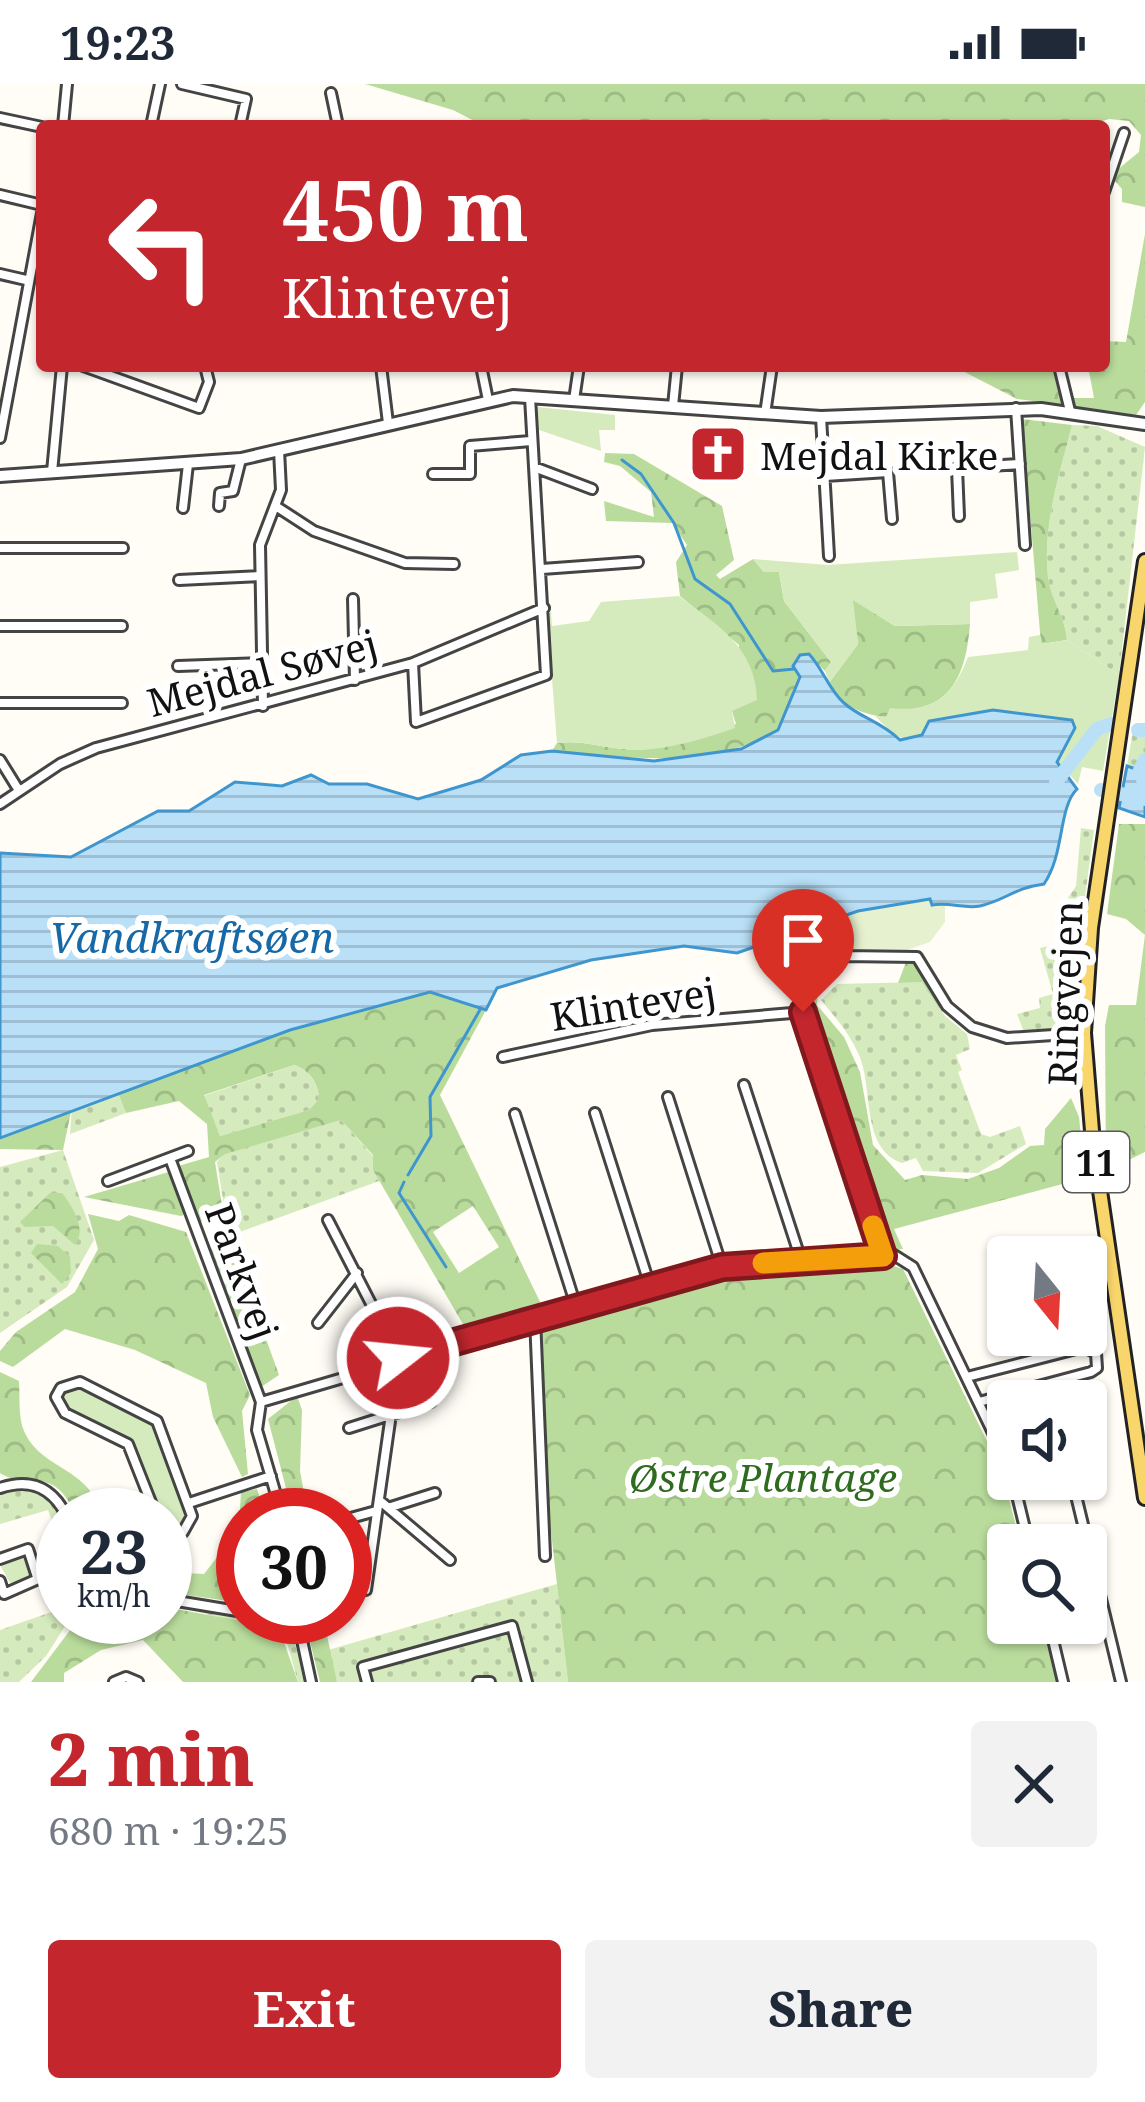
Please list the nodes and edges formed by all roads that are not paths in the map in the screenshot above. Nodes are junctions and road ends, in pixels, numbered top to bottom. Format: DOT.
graph roads {
  1 [pos="67,84"];
  2 [pos="160,84"];
  3 [pos="182,84"];
  4 [pos="331,93"];
  5 [pos="0,118"];
  6 [pos="64,120"];
  7 [pos="152,120"];
  8 [pos="241,120"];
  9 [pos="337,120"];
  10 [pos="36,127"];
  11 [pos="1124,133"];
  12 [pos="1110,174"];
  13 [pos="0,195"];
  14 [pos="36,207"];
  15 [pos="36,236"];
  16 [pos="0,274"];
  17 [pos="26,280"];
  18 [pos="0,352"];
  19 [pos="12,354"];
  20 [pos="61,372"];
  21 [pos="100,372"];
  22 [pos="206,372"];
  23 [pos="383,372"];
  24 [pos="482,372"];
  25 [pos="578,372"];
  26 [pos="676,372"];
  27 [pos="771,372"];
  28 [pos="1060,372"];
  29 [pos="530,397"];
  30 [pos="488,400"];
  31 [pos="574,400"];
  32 [pos="673,407"];
  33 [pos="1016,408"];
  34 [pos="1070,411"];
  35 [pos="765,414"];
  36 [pos="821,418"];
  37 [pos="388,423"];
  38 [pos="1145,424"];
  39 [pos="1,427"];
  40 [pos="0,438"];
  41 [pos="531,441"];
  42 [pos="279,450"];
  43 [pos="241,459"];
  44 [pos="188,464"];
  45 [pos="1020,464"];
  46 [pos="533,467"];
  47 [pos="52,472"];
  48 [pos="433,474"];
  49 [pos="0,476"];
  50 [pos="824,476"];
  51 [pos="592,489"];
  52 [pos="219,506"];
  53 [pos="277,507"];
  54 [pos="183,508"];
  55 [pos="959,516"];
  56 [pos="892,519"];
  57 [pos="1025,544"];
  58 [pos="0,548"];
  59 [pos="123,548"];
  60 [pos="829,556"];
  61 [pos="1145,561"];
  62 [pos="638,562"];
  63 [pos="454,565"];
  64 [pos="542,569"];
  65 [pos="259,576"];
  66 [pos="179,580"];
  67 [pos="353,599"];
  68 [pos="544,608"];
  69 [pos="0,626"];
  70 [pos="122,626"];
  71 [pos="262,664"];
  72 [pos="413,664"];
  73 [pos="178,666"];
  74 [pos="355,680"];
  75 [pos="0,703"];
  76 [pos="122,703"];
  77 [pos="263,706"];
  78 [pos="0,760"];
  79 [pos="17,789"];
  80 [pos="0,804"];
  81 [pos="844,956"];
  82 [pos="1084,1033"];
  83 [pos="503,1057"];
  84 [pos="745,1085"];
  85 [pos="668,1097"];
  86 [pos="595,1113"];
  87 [pos="515,1114"];
  88 [pos="188,1151"];
  89 [pos="171,1161"];
  90 [pos="108,1181"];
  91 [pos="328,1220"];
  92 [pos="883,1256"];
  93 [pos="801,1260"];
  94 [pos="722,1267"];
  95 [pos="357,1273"];
  96 [pos="650,1286"];
  97 [pos="576,1306"];
  98 [pos="535,1318"];
  99 [pos="318,1323"];
  100 [pos="398,1358"];
  101 [pos="967,1378"];
  102 [pos="261,1402"];
  103 [pos="431,1402"];
  104 [pos="979,1402"];
  105 [pos="390,1413"];
  106 [pos="987,1419"];
  107 [pos="349,1428"];
  108 [pos="271,1476"];
  109 [pos="0,1488"];
  110 [pos="41,1488"];
  111 [pos="145,1488"];
  112 [pos="183,1488"];
  113 [pos="274,1488"];
  114 [pos="435,1493"];
  115 [pos="1145,1498"];
  116 [pos="1077,1500"];
  117 [pos="192,1502"];
  118 [pos="377,1505"];
  119 [pos="391,1507"];
  120 [pos="372,1508"];
  121 [pos="372,1544"];
  122 [pos="545,1556"];
  123 [pos="0,1558"];
  124 [pos="450,1560"];
  125 [pos="36,1573"];
  126 [pos="0,1581"];
  127 [pos="36,1583"];
  128 [pos="302,1644"];
  129 [pos="1053,1644"];
  130 [pos="114,1682"];
  131 [pos="138,1682"];
  132 [pos="311,1682"];
  133 [pos="367,1682"];
  134 [pos="478,1682"];
  135 [pos="490,1682"];
  136 [pos="527,1682"];
  137 [pos="1063,1682"];
  138 [pos="1121,1682"];
  1 -- 6 [label="street"];
  2 -- 7 [label="street"];
  3 -- 8 [label="street"];
  4 -- 9 [label="street"];
  5 -- 10 [label="street"];
  11 -- 12 [label="street"];
  13 -- 14 [label="street"];
  15 -- 17 [label="street"];
  16 -- 17 [label="street"];
  17 -- 19 [label="street"];
  18 -- 19 [label="street"];
  19 -- 39 [label="street"];
  20 -- 47 [label="street"];
  21 -- 22 [label="street"];
  23 -- 37 [label="street"];
  24 -- 30 [label="street"];
  25 -- 31 [label="street"];
  26 -- 32 [label="street"];
  27 -- 35 [label="street"];
  28 -- 34 [label="street"];
  29 -- 30 [label="street"];
  29 -- 31 [label="street"];
  29 -- 41 [label="street"];
  30 -- 37 [label="street"];
  31 -- 32 [label="street"];
  32 -- 35 [label="street"];
  33 -- 34 [label="street"];
  33 -- 36 [label="street"];
  33 -- 45 [label="street"];
  34 -- 38 [label="street"];
  35 -- 36 [label="street"];
  36 -- 50 [label="street"];
  37 -- 42 [label="street"];
  39 -- 40 [label="street"];
  41 -- 46 [label="street"];
  41 -- 48 [label="street"];
  42 -- 43 [label="street"];
  42 -- 53 [label="street"];
  43 -- 44 [label="street"];
  43 -- 52 [label="street"];
  44 -- 47 [label="street"];
  44 -- 54 [label="street"];
  45 -- 55 [label="street"];
  45 -- 57 [label="street"];
  46 -- 51 [label="street"];
  46 -- 64 [label="street"];
  47 -- 49 [label="street"];
  50 -- 56 [label="street"];
  50 -- 60 [label="street"];
  53 -- 63 [label="street"];
  53 -- 65 [label="street"];
  58 -- 59 [label="street"];
  61 -- 82 [label="main road, Ringvejen / 11"];
  62 -- 64 [label="street"];
  64 -- 68 [label="street"];
  65 -- 66 [label="street"];
  65 -- 71 [label="street"];
  67 -- 74 [label="street"];
  68 -- 72 [label="street, Mejdal Søvej"];
  68 -- 72 [label="street"];
  69 -- 70 [label="street"];
  71 -- 73 [label="street"];
  71 -- 77 [label="street"];
  72 -- 74 [label="street, Mejdal Søvej"];
  74 -- 77 [label="street, Mejdal Søvej"];
  75 -- 76 [label="street"];
  77 -- 79 [label="street, Mejdal Søvej"];
  78 -- 79 [label="street"];
  79 -- 80 [label="street, Mejdal Søvej"];
  81 -- 82 [label="street"];
  82 -- 115 [label="main road, Ringvejen / 11"];
  83 -- 92 [label="street, Klintevej"];
  84 -- 93 [label="street"];
  85 -- 94 [label="street"];
  86 -- 96 [label="street"];
  87 -- 97 [label="street"];
  88 -- 89 [label="street, Parkvej"];
  89 -- 90 [label="street, Parkvej"];
  89 -- 102 [label="street, Parkvej"];
  91 -- 95 [label="street"];
  92 -- 93 [label="street, Parkvej"];
  92 -- 101 [label="street"];
  93 -- 94 [label="street, Parkvej"];
  94 -- 96 [label="street, Parkvej"];
  95 -- 99 [label="street"];
  95 -- 100 [label="street"];
  96 -- 97 [label="street, Parkvej"];
  97 -- 98 [label="street, Parkvej"];
  98 -- 100 [label="street, Parkvej"];
  98 -- 122 [label="street"];
  100 -- 102 [label="street, Parkvej"];
  100 -- 105 [label="street"];
  101 -- 104 [label="street"];
  101 -- 104 [label="street"];
  102 -- 108 [label="street, Parkvej"];
  103 -- 105 [label="street"];
  104 -- 106 [label="street"];
  105 -- 107 [label="street"];
  105 -- 118 [label="street"];
  108 -- 113 [label="street, Parkvej"];
  108 -- 117 [label="street"];
  109 -- 110 [label="street"];
  111 -- 112 [label="street"];
  114 -- 119 [label="street"];
  116 -- 138 [label="street"];
  118 -- 119 [label="street"];
  118 -- 120 [label="street"];
  118 -- 121 [label="street"];
  119 -- 124 [label="street"];
  123 -- 125 [label="street"];
  126 -- 127 [label="street"];
  128 -- 132 [label="street"];
  129 -- 137 [label="street"];
  130 -- 131 [label="street"];
  133 -- 136 [label="street"];
  134 -- 135 [label="street"];
}
